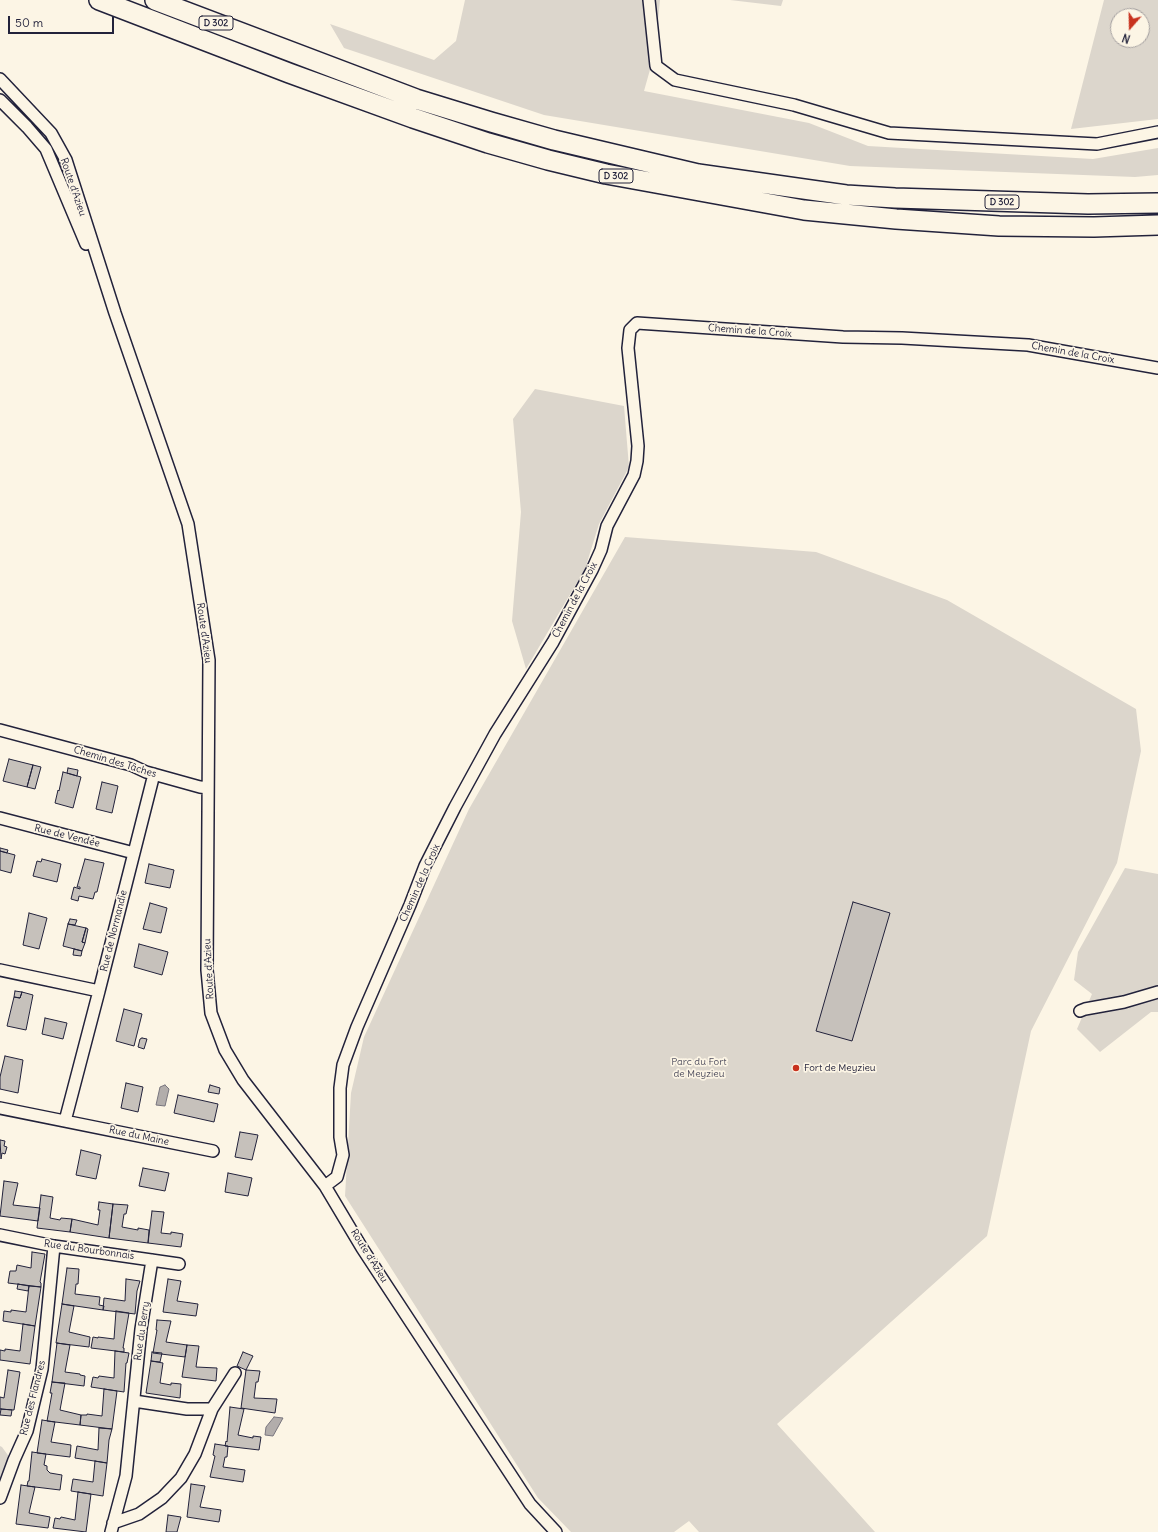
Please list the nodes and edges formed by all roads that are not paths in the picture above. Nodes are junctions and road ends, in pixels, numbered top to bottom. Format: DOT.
graph roads {
  1 [pos="99,0"];
  2 [pos="156,0"];
  3 [pos="649,0"];
  4 [pos="0,78"];
  5 [pos="0,100"];
  6 [pos="1158,132"];
  7 [pos="1158,203"];
  8 [pos="1158,225"];
  9 [pos="115,313"];
  10 [pos="1158,368"];
  11 [pos="0,730"];
  12 [pos="154,774"];
  13 [pos="208,788"];
  14 [pos="0,818"];
  15 [pos="134,853"];
  16 [pos="0,970"];
  17 [pos="99,991"];
  18 [pos="1158,992"];
  19 [pos="1080,1011"];
  20 [pos="0,1108"];
  21 [pos="65,1121"];
  22 [pos="213,1152"];
  23 [pos="325,1186"];
  24 [pos="0,1235"];
  25 [pos="54,1246"];
  26 [pos="152,1260"];
  27 [pos="179,1264"];
  28 [pos="235,1373"];
  29 [pos="134,1401"];
  30 [pos="212,1409"];
  31 [pos="0,1498"];
  32 [pos="112,1528"];
  33 [pos="556,1532"];
  1 -- 8 [label="highway, D 302"];
  2 -- 7 [label="highway, D 302"];
  3 -- 6 [label="street"];
  4 -- 9 [label="street, Route d'Azieu"];
  5 -- 9 [label="street, Route d'Azieu"];
  9 -- 13 [label="street, Route d'Azieu"];
  10 -- 23 [label="street, Chemin de la Croix"];
  11 -- 12 [label="street, Chemin des Tâches"];
  12 -- 13 [label="street, Chemin des Tâches"];
  12 -- 15 [label="street, Rue de Normandie"];
  13 -- 23 [label="street, Route d'Azieu"];
  14 -- 15 [label="street, Rue de Vendée"];
  15 -- 17 [label="street, Rue de Normandie"];
  16 -- 17 [label="street"];
  17 -- 21 [label="street"];
  18 -- 19 [label="street"];
  20 -- 21 [label="street, Rue du Maine"];
  21 -- 22 [label="street, Rue du Maine"];
  23 -- 33 [label="street, Route d'Azieu"];
  24 -- 25 [label="street, Rue du Bourbonnais"];
  25 -- 26 [label="street, Rue du Bourbonnais"];
  25 -- 31 [label="street, Rue des Flandres"];
  26 -- 27 [label="street, Rue du Bourbonnais"];
  26 -- 29 [label="street, Rue du Berry"];
  28 -- 30 [label="street, Rue du Berry"];
  29 -- 30 [label="street"];
  29 -- 32 [label="street, Rue du Berry"];
  30 -- 32 [label="street, Rue du Berry"];
}
